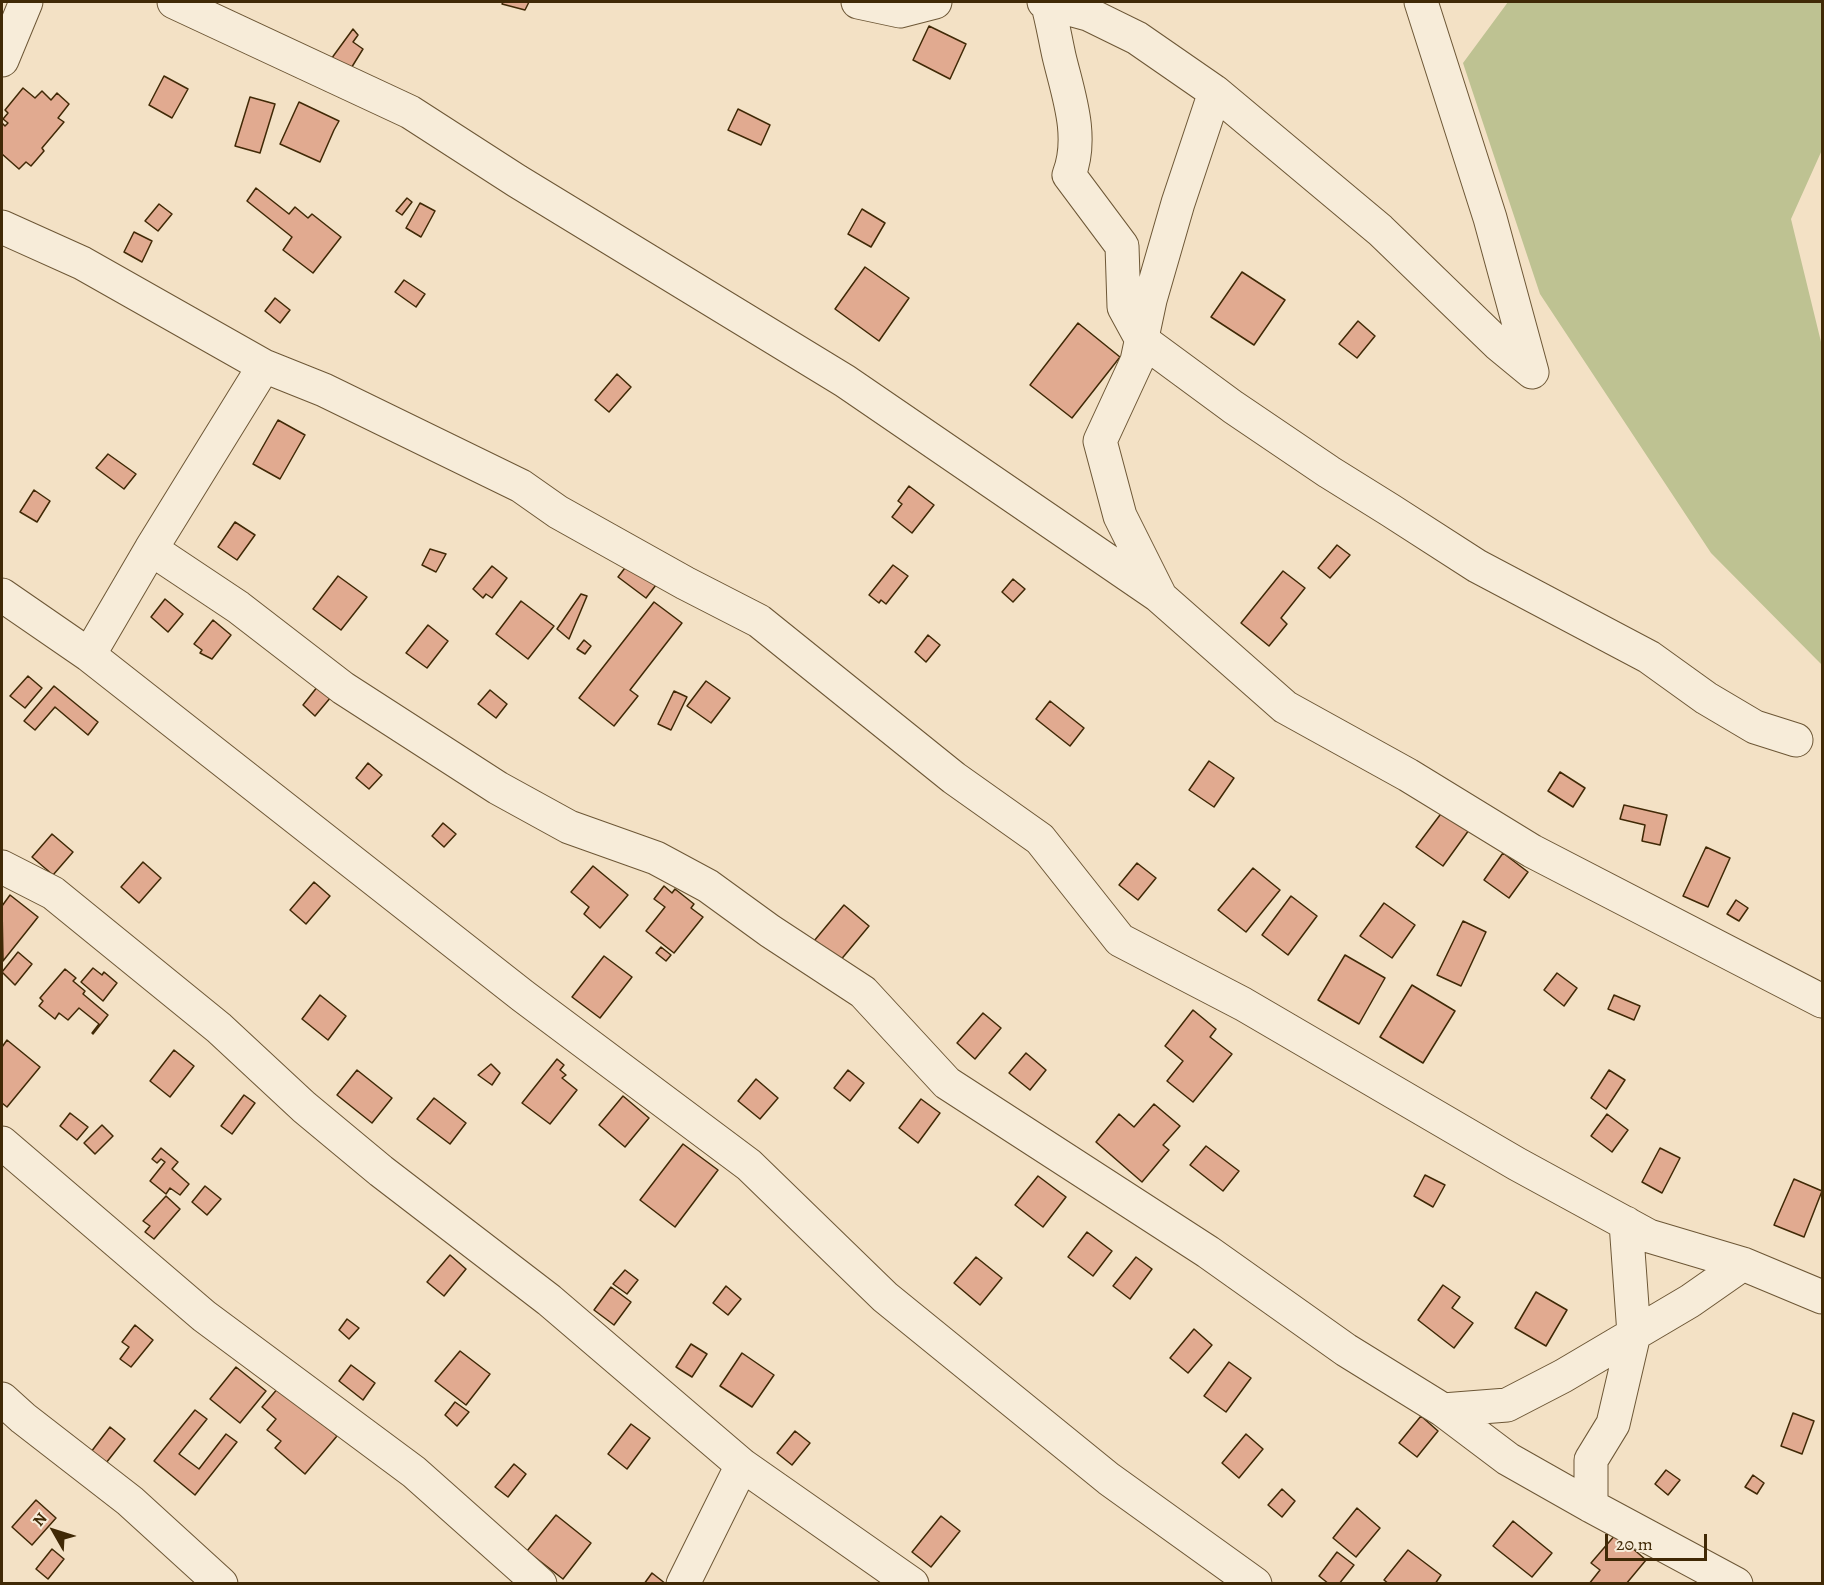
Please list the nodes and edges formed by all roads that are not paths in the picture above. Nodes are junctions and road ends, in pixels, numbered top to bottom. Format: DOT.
graph roads {
  1 [pos="26,2"];
  2 [pos="174,2"];
  3 [pos="858,2"];
  4 [pos="935,2"];
  5 [pos="1046,2"];
  6 [pos="1421,2"];
  7 [pos="2,60"];
  8 [pos="1215,92"];
  9 [pos="2,227"];
  10 [pos="1142,340"];
  11 [pos="264,366"];
  12 [pos="151,549"];
  13 [pos="2,595"];
  14 [pos="1159,596"];
  15 [pos="88,655"];
  16 [pos="1796,740"];
  17 [pos="2,867"];
  18 [pos="1822,1001"];
  19 [pos="2,1143"];
  20 [pos="1626,1223"];
  21 [pos="1743,1264"];
  22 [pos="1822,1297"];
  23 [pos="1634,1334"];
  24 [pos="2,1399"];
  25 [pos="1443,1410"];
  26 [pos="742,1465"];
  27 [pos="1591,1506"];
  28 [pos="221,1584"];
  29 [pos="540,1584"];
  30 [pos="683,1584"];
  31 [pos="912,1584"];
  32 [pos="1255,1584"];
  33 [pos="1736,1584"];
  1 -- 7 [label="street"];
  2 -- 14 [label="street"];
  3 -- 4 [label="street"];
  5 -- 8 [label="street"];
  5 -- 10 [label="street"];
  6 -- 8 [label="street"];
  8 -- 10 [label="street"];
  9 -- 11 [label="street"];
  10 -- 14 [label="street"];
  10 -- 16 [label="street"];
  11 -- 12 [label="street"];
  11 -- 20 [label="street"];
  12 -- 15 [label="street"];
  12 -- 25 [label="street"];
  13 -- 15 [label="street"];
  14 -- 18 [label="street"];
  15 -- 32 [label="street"];
  17 -- 26 [label="street"];
  19 -- 29 [label="street"];
  20 -- 21 [label="street"];
  20 -- 23 [label="street"];
  21 -- 22 [label="street"];
  21 -- 23 [label="street"];
  23 -- 25 [label="street"];
  23 -- 27 [label="street"];
  24 -- 28 [label="street"];
  25 -- 27 [label="street"];
  26 -- 30 [label="street"];
  26 -- 31 [label="street"];
  27 -- 33 [label="street"];
}
